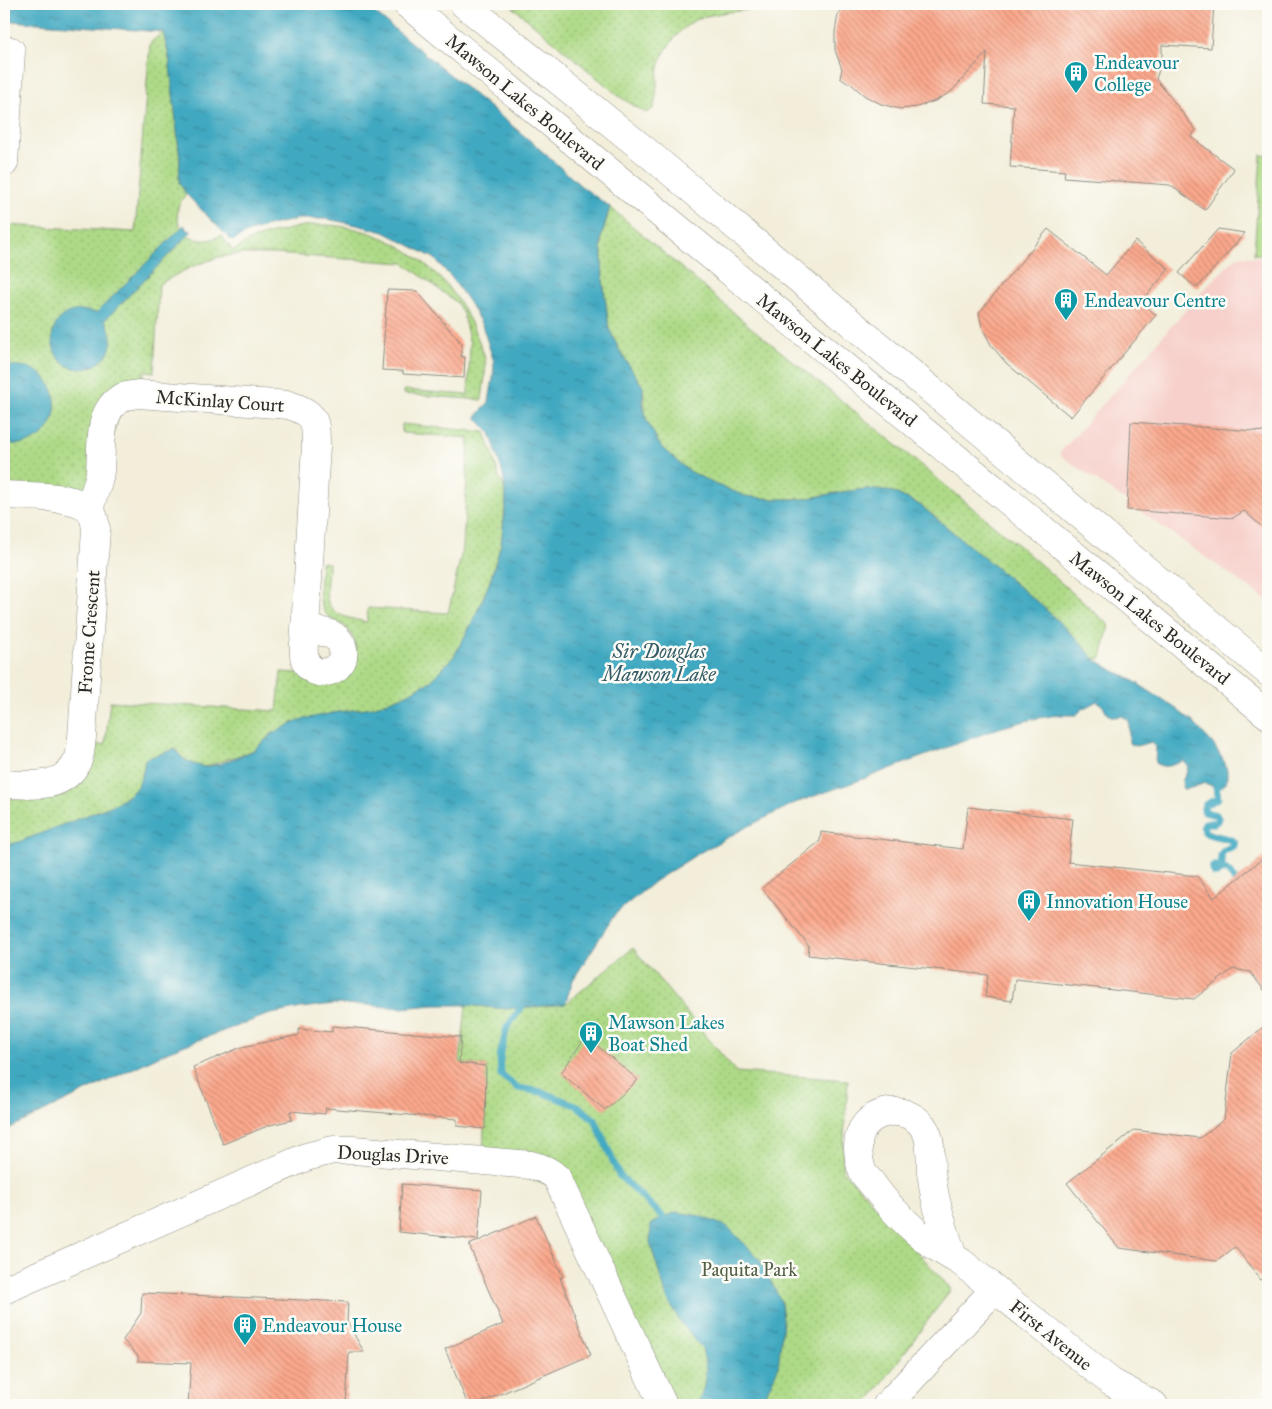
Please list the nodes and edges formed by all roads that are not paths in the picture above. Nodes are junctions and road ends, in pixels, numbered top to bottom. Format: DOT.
graph roads {
  1 [pos="407,4"];
  2 [pos="464,4"];
  3 [pos="12,51"];
  4 [pos="4,163"];
  5 [pos="4,495"];
  6 [pos="89,509"];
  7 [pos="306,629"];
  8 [pos="1268,672"];
  9 [pos="1268,715"];
  10 [pos="4,784"];
  11 [pos="953,1257"];
  12 [pos="995,1289"];
  13 [pos="4,1290"];
  14 [pos="663,1405"];
  15 [pos="886,1405"];
  16 [pos="1154,1405"];
  1 -- 9 [label="street, Mawson Lakes Boulevard"];
  2 -- 8 [label="street, Mawson Lakes Boulevard"];
  3 -- 4 [label="street"];
  5 -- 6 [label="street"];
  6 -- 7 [label="street, McKinlay Court"];
  6 -- 10 [label="street, Frome Crescent"];
  11 -- 11 [label="street, First Avenue"];
  11 -- 12 [label="street, First Avenue"];
  12 -- 15 [label="street"];
  12 -- 16 [label="street, First Avenue"];
  13 -- 14 [label="street, Douglas Drive"];
}
